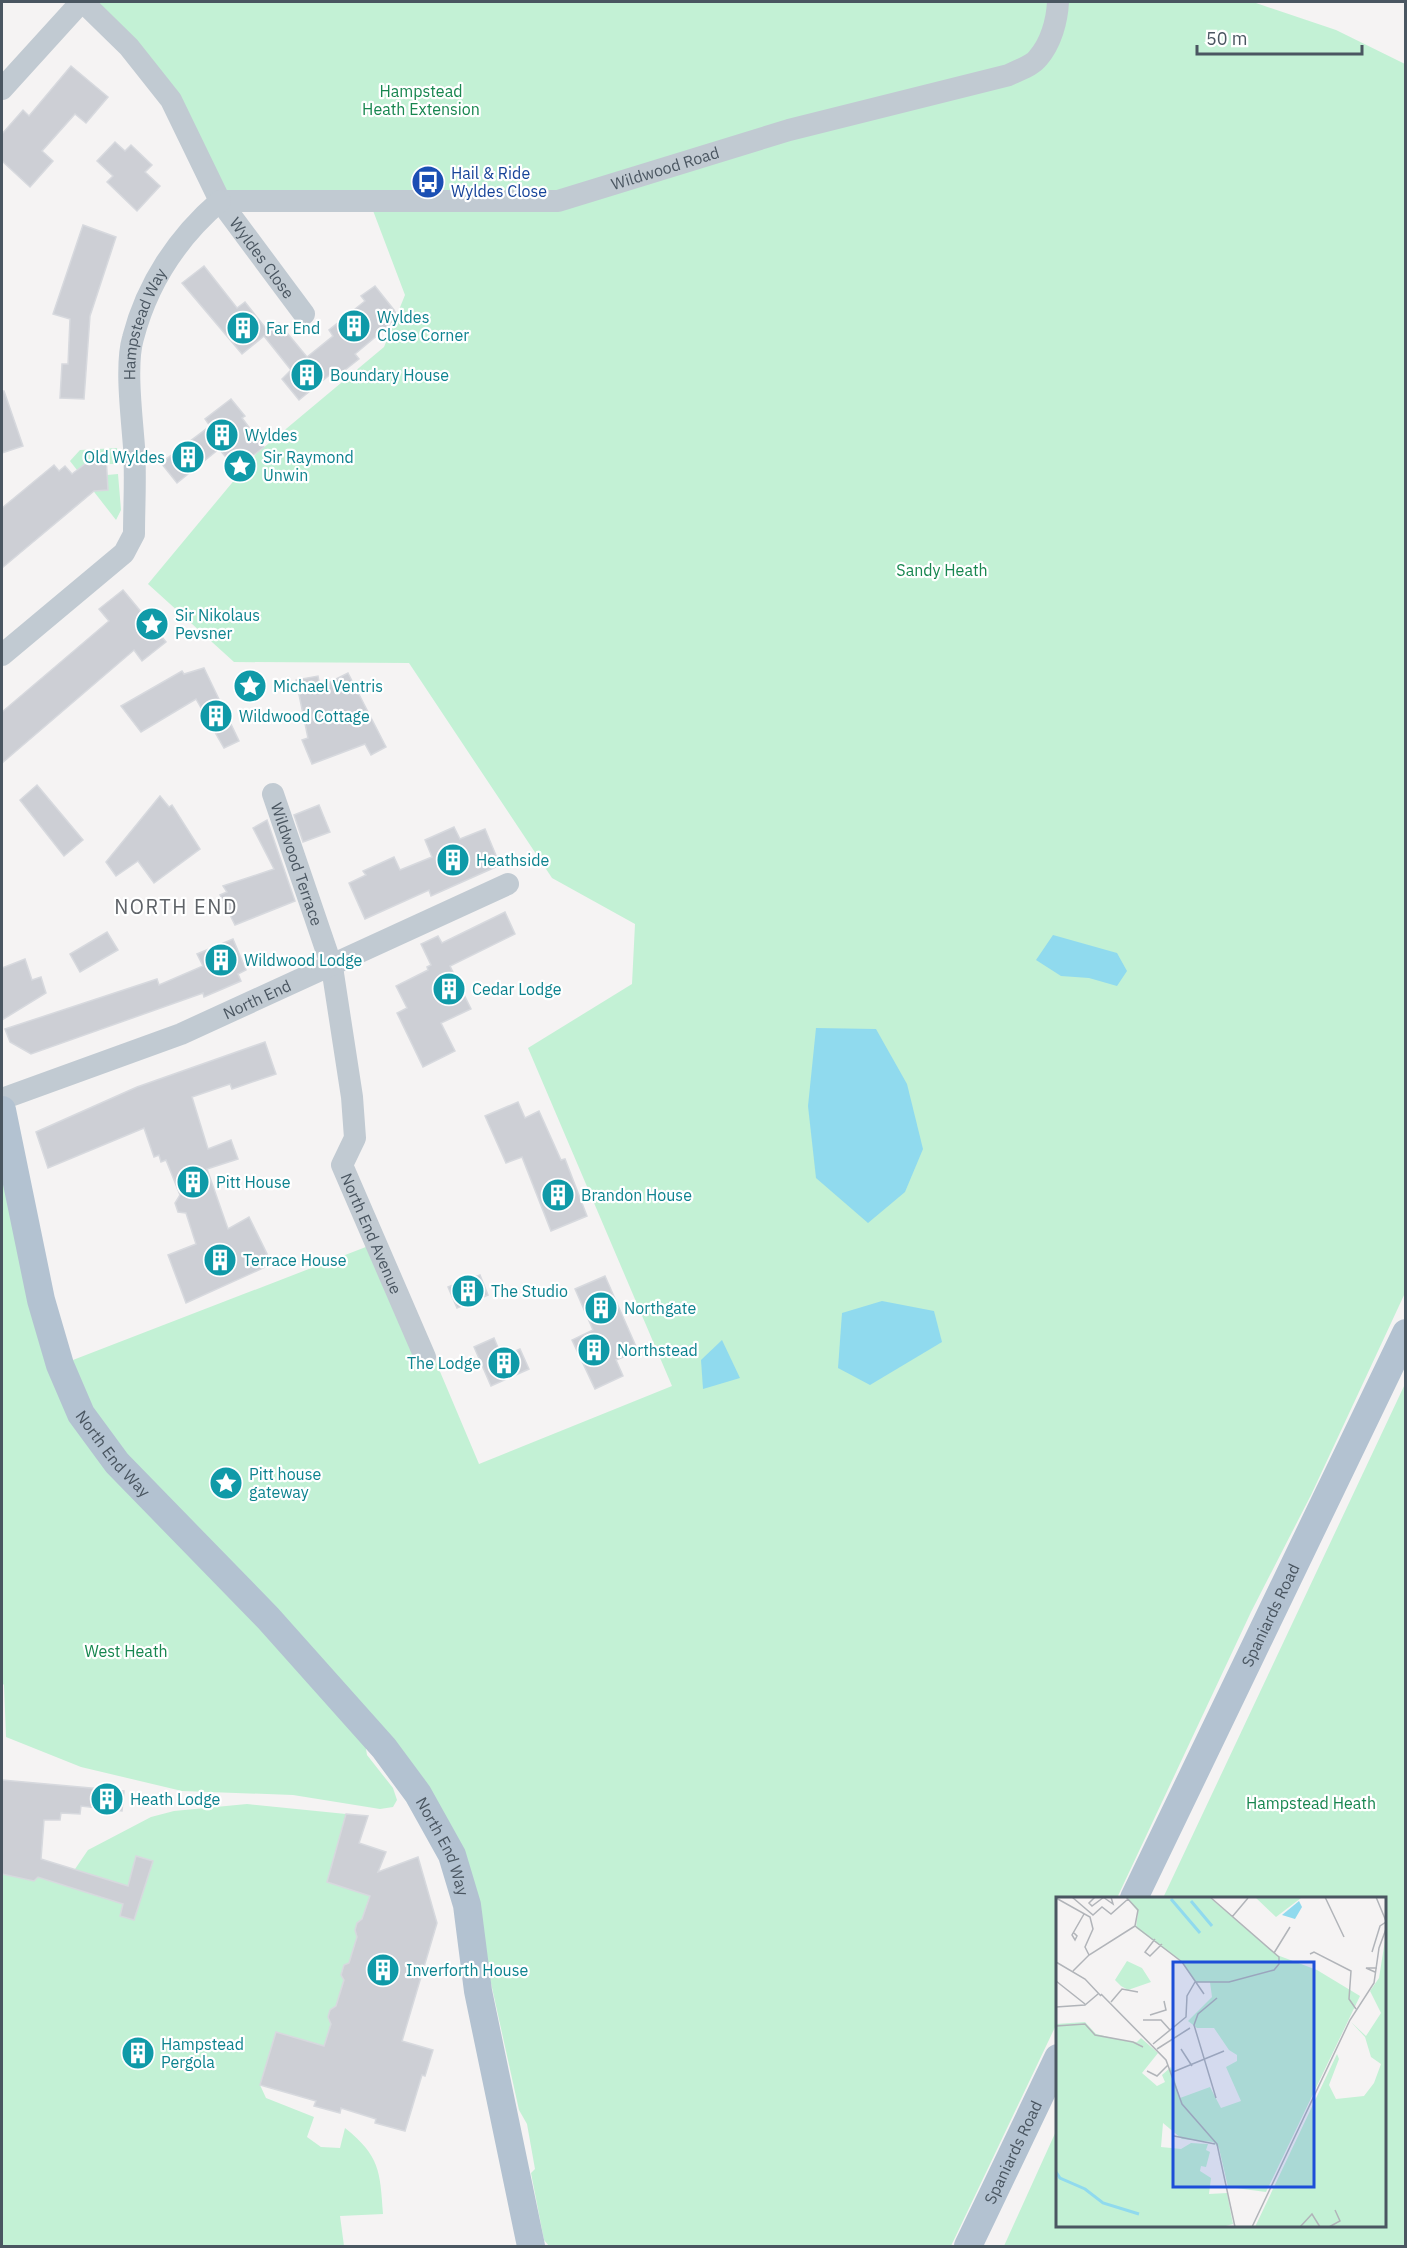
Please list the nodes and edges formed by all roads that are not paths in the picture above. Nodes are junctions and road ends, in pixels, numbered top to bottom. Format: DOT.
graph roads {
  1 [pos="82,2"];
  2 [pos="1058,2"];
  3 [pos="2,89"];
  4 [pos="220,201"];
  5 [pos="304,314"];
  6 [pos="2,655"];
  7 [pos="273,794"];
  8 [pos="508,884"];
  9 [pos="332,967"];
  10 [pos="2,1099"];
  11 [pos="2,1110"];
  12 [pos="1406,1333"];
  13 [pos="425,1357"];
  14 [pos="1135,1897"];
  15 [pos="1056,2062"];
  16 [pos="531,2247"];
  17 [pos="968,2247"];
  1 -- 3 [label="street"];
  1 -- 4 [label="street"];
  2 -- 4 [label="street, Wildwood Road"];
  4 -- 5 [label="street, Wyldes Close"];
  4 -- 6 [label="street, Hampstead Way"];
  7 -- 9 [label="street, Wildwood Terrace"];
  8 -- 9 [label="street, North End"];
  9 -- 10 [label="street, North End"];
  9 -- 13 [label="street, North End Avenue"];
  11 -- 16 [label="main road, North End Way"];
  12 -- 14 [label="main road, Spaniards Road"];
  15 -- 17 [label="main road, Spaniards Road"];
}
